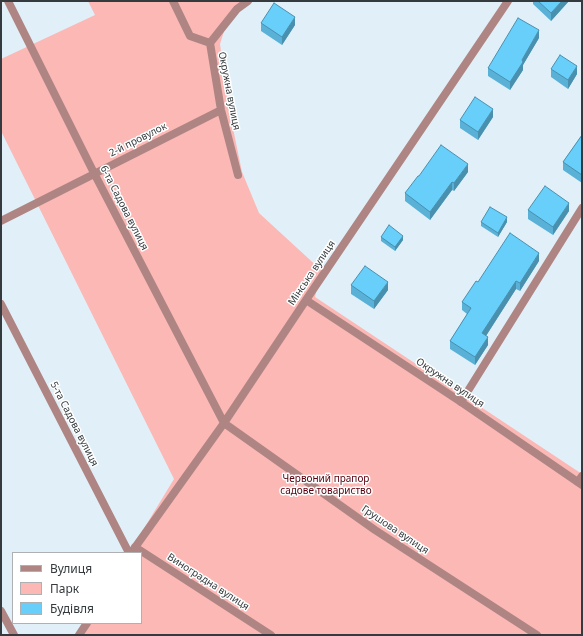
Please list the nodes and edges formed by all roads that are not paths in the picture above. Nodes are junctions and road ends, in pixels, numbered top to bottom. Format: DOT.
graph roads {
  1 [pos="8,1"];
  2 [pos="173,1"];
  3 [pos="248,1"];
  4 [pos="508,1"];
  5 [pos="210,42"];
  6 [pos="221,110"];
  7 [pos="94,173"];
  8 [pos="238,175"];
  9 [pos="582,208"];
  10 [pos="1,221"];
  11 [pos="306,300"];
  12 [pos="1,304"];
  13 [pos="461,402"];
  14 [pos="224,423"];
  15 [pos="581,481"];
  16 [pos="131,551"];
  17 [pos="142,558"];
  18 [pos="1,610"];
  19 [pos="86,624"];
  20 [pos="14,635"];
  21 [pos="79,635"];
  22 [pos="271,635"];
  23 [pos="537,635"];
  1 -- 7 [label="street, 6-та Садова вулиця"];
  2 -- 5 [label="street"];
  3 -- 5 [label="street, Окружна вулиця"];
  4 -- 11 [label="street, Мінська вулиця"];
  5 -- 6 [label="street, Окружна вулиця"];
  6 -- 7 [label="street, 2-й провулок"];
  6 -- 8 [label="street, Окружна вулиця"];
  7 -- 10 [label="street, 2-й провулок"];
  7 -- 14 [label="street, 6-та Садова вулиця"];
  9 -- 13 [label="street"];
  11 -- 13 [label="street, Окружна вулиця"];
  11 -- 14 [label="street, Мінська вулиця"];
  12 -- 16 [label="street, 5-та Садова вулиця"];
  13 -- 15 [label="street, Окружна вулиця"];
  14 -- 16 [label="street, Мінська вулиця"];
  14 -- 23 [label="street, Грушова вулиця"];
  17 -- 22 [label="street, Виноградна вулиця"];
  18 -- 20 [label="street"];
  19 -- 21 [label="street"];
}
